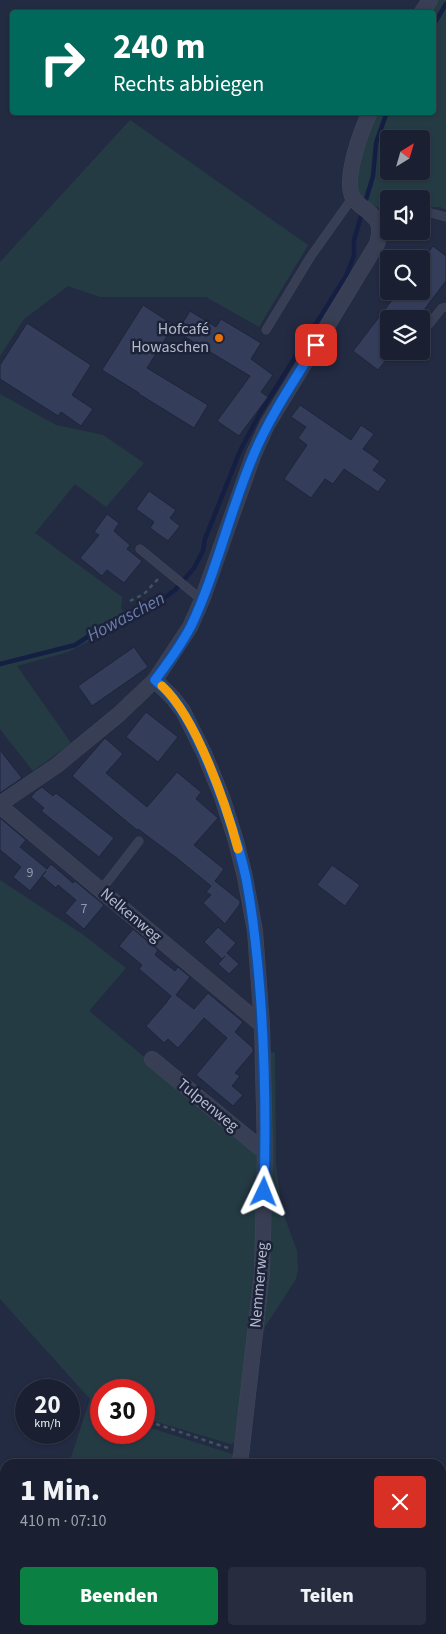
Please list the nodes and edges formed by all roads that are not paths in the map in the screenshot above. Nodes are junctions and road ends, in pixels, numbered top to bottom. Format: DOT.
graph roads {
  1 [pos="369,115"];
  2 [pos="354,199"];
  3 [pos="430,214"];
  4 [pos="446,217"];
  5 [pos="379,218"];
  6 [pos="446,307"];
  7 [pos="430,323"];
  8 [pos="266,330"];
  9 [pos="140,549"];
  10 [pos="202,600"];
  11 [pos="155,680"];
  12 [pos="0,805"];
  13 [pos="139,840"];
  14 [pos="101,890"];
  15 [pos="262,1025"];
  16 [pos="152,1059"];
  17 [pos="265,1152"];
  18 [pos="240,1458"];
  1 -- 2 [label="street"];
  2 -- 5 [label="street"];
  2 -- 8 [label="lane"];
  3 -- 4 [label="lane"];
  5 -- 10 [label="street"];
  6 -- 7 [label="lane"];
  9 -- 10 [label="lane"];
  10 -- 11 [label="street"];
  11 -- 12 [label="street"];
  11 -- 15 [label="street, Nemmerweg"];
  12 -- 14 [label="street, Nelkenweg"];
  13 -- 14 [label="lane"];
  14 -- 15 [label="street, Nelkenweg"];
  15 -- 17 [label="street, Nemmerweg"];
  16 -- 17 [label="street, Tulpenweg"];
  17 -- 18 [label="street, Nemmerweg"];
}
